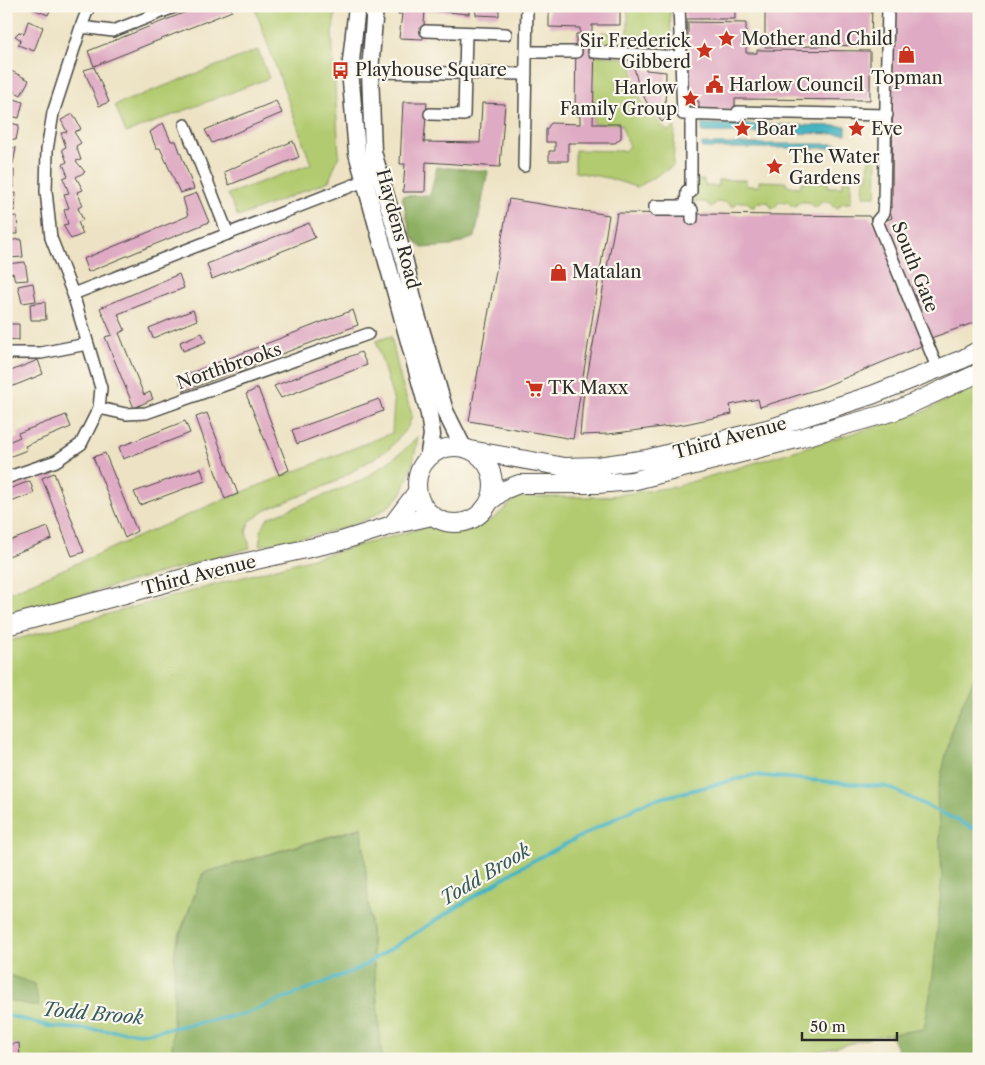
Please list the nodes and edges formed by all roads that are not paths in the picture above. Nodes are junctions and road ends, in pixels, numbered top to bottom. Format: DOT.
graph roads {
  1 [pos="89,6"];
  2 [pos="177,6"];
  3 [pos="357,6"];
  4 [pos="375,6"];
  5 [pos="527,6"];
  6 [pos="679,6"];
  7 [pos="888,6"];
  8 [pos="82,27"];
  9 [pos="426,31"];
  10 [pos="466,32"];
  11 [pos="506,34"];
  12 [pos="526,52"];
  13 [pos="576,52"];
  14 [pos="594,52"];
  15 [pos="680,57"];
  16 [pos="370,72"];
  17 [pos="465,74"];
  18 [pos="526,74"];
  19 [pos="430,114"];
  20 [pos="687,114"];
  21 [pos="887,114"];
  22 [pos="185,125"];
  23 [pos="524,166"];
  24 [pos="372,179"];
  25 [pos="692,219"];
  26 [pos="228,234"];
  27 [pos="73,294"];
  28 [pos="368,334"];
  29 [pos="87,344"];
  30 [pos="979,350"];
  31 [pos="6,353"];
  32 [pos="934,360"];
  33 [pos="979,373"];
  34 [pos="99,408"];
  35 [pos="467,448"];
  36 [pos="428,458"];
  37 [pos="6,478"];
  38 [pos="417,492"];
  39 [pos="489,502"];
  40 [pos="432,516"];
  41 [pos="392,525"];
  42 [pos="6,626"];
  1 -- 8 [label="street"];
  2 -- 8 [label="street"];
  3 -- 24 [label="street, Haydens Road"];
  4 -- 16 [label="street, Haydens Road"];
  5 -- 12 [label="street"];
  6 -- 15 [label="street"];
  7 -- 21 [label="street, South Gate"];
  8 -- 27 [label="street"];
  9 -- 10 [label="street"];
  10 -- 11 [label="street"];
  10 -- 17 [label="street"];
  12 -- 13 [label="street"];
  12 -- 18 [label="street"];
  14 -- 15 [label="street"];
  15 -- 20 [label="street"];
  16 -- 17 [label="street"];
  16 -- 24 [label="street, Haydens Road"];
  17 -- 18 [label="street"];
  17 -- 19 [label="street"];
  18 -- 23 [label="street"];
  20 -- 21 [label="street"];
  20 -- 25 [label="street"];
  21 -- 32 [label="street, South Gate"];
  22 -- 26 [label="street"];
  24 -- 26 [label="street"];
  24 -- 35 [label="street, Haydens Road"];
  24 -- 36 [label="street, Haydens Road"];
  26 -- 27 [label="street"];
  27 -- 29 [label="street"];
  28 -- 34 [label="street, Northbrooks"];
  29 -- 31 [label="street"];
  29 -- 34 [label="street"];
  30 -- 35 [label="main road, Third Avenue"];
  33 -- 39 [label="main road, Third Avenue"];
  34 -- 37 [label="street"];
  35 -- 36 [label="main road"];
  35 -- 39 [label="main road"];
  36 -- 38 [label="main road"];
  38 -- 40 [label="main road"];
  38 -- 41 [label="main road"];
  39 -- 40 [label="main road"];
  40 -- 41 [label="main road, Third Avenue"];
  41 -- 42 [label="main road, Third Avenue"];
}
